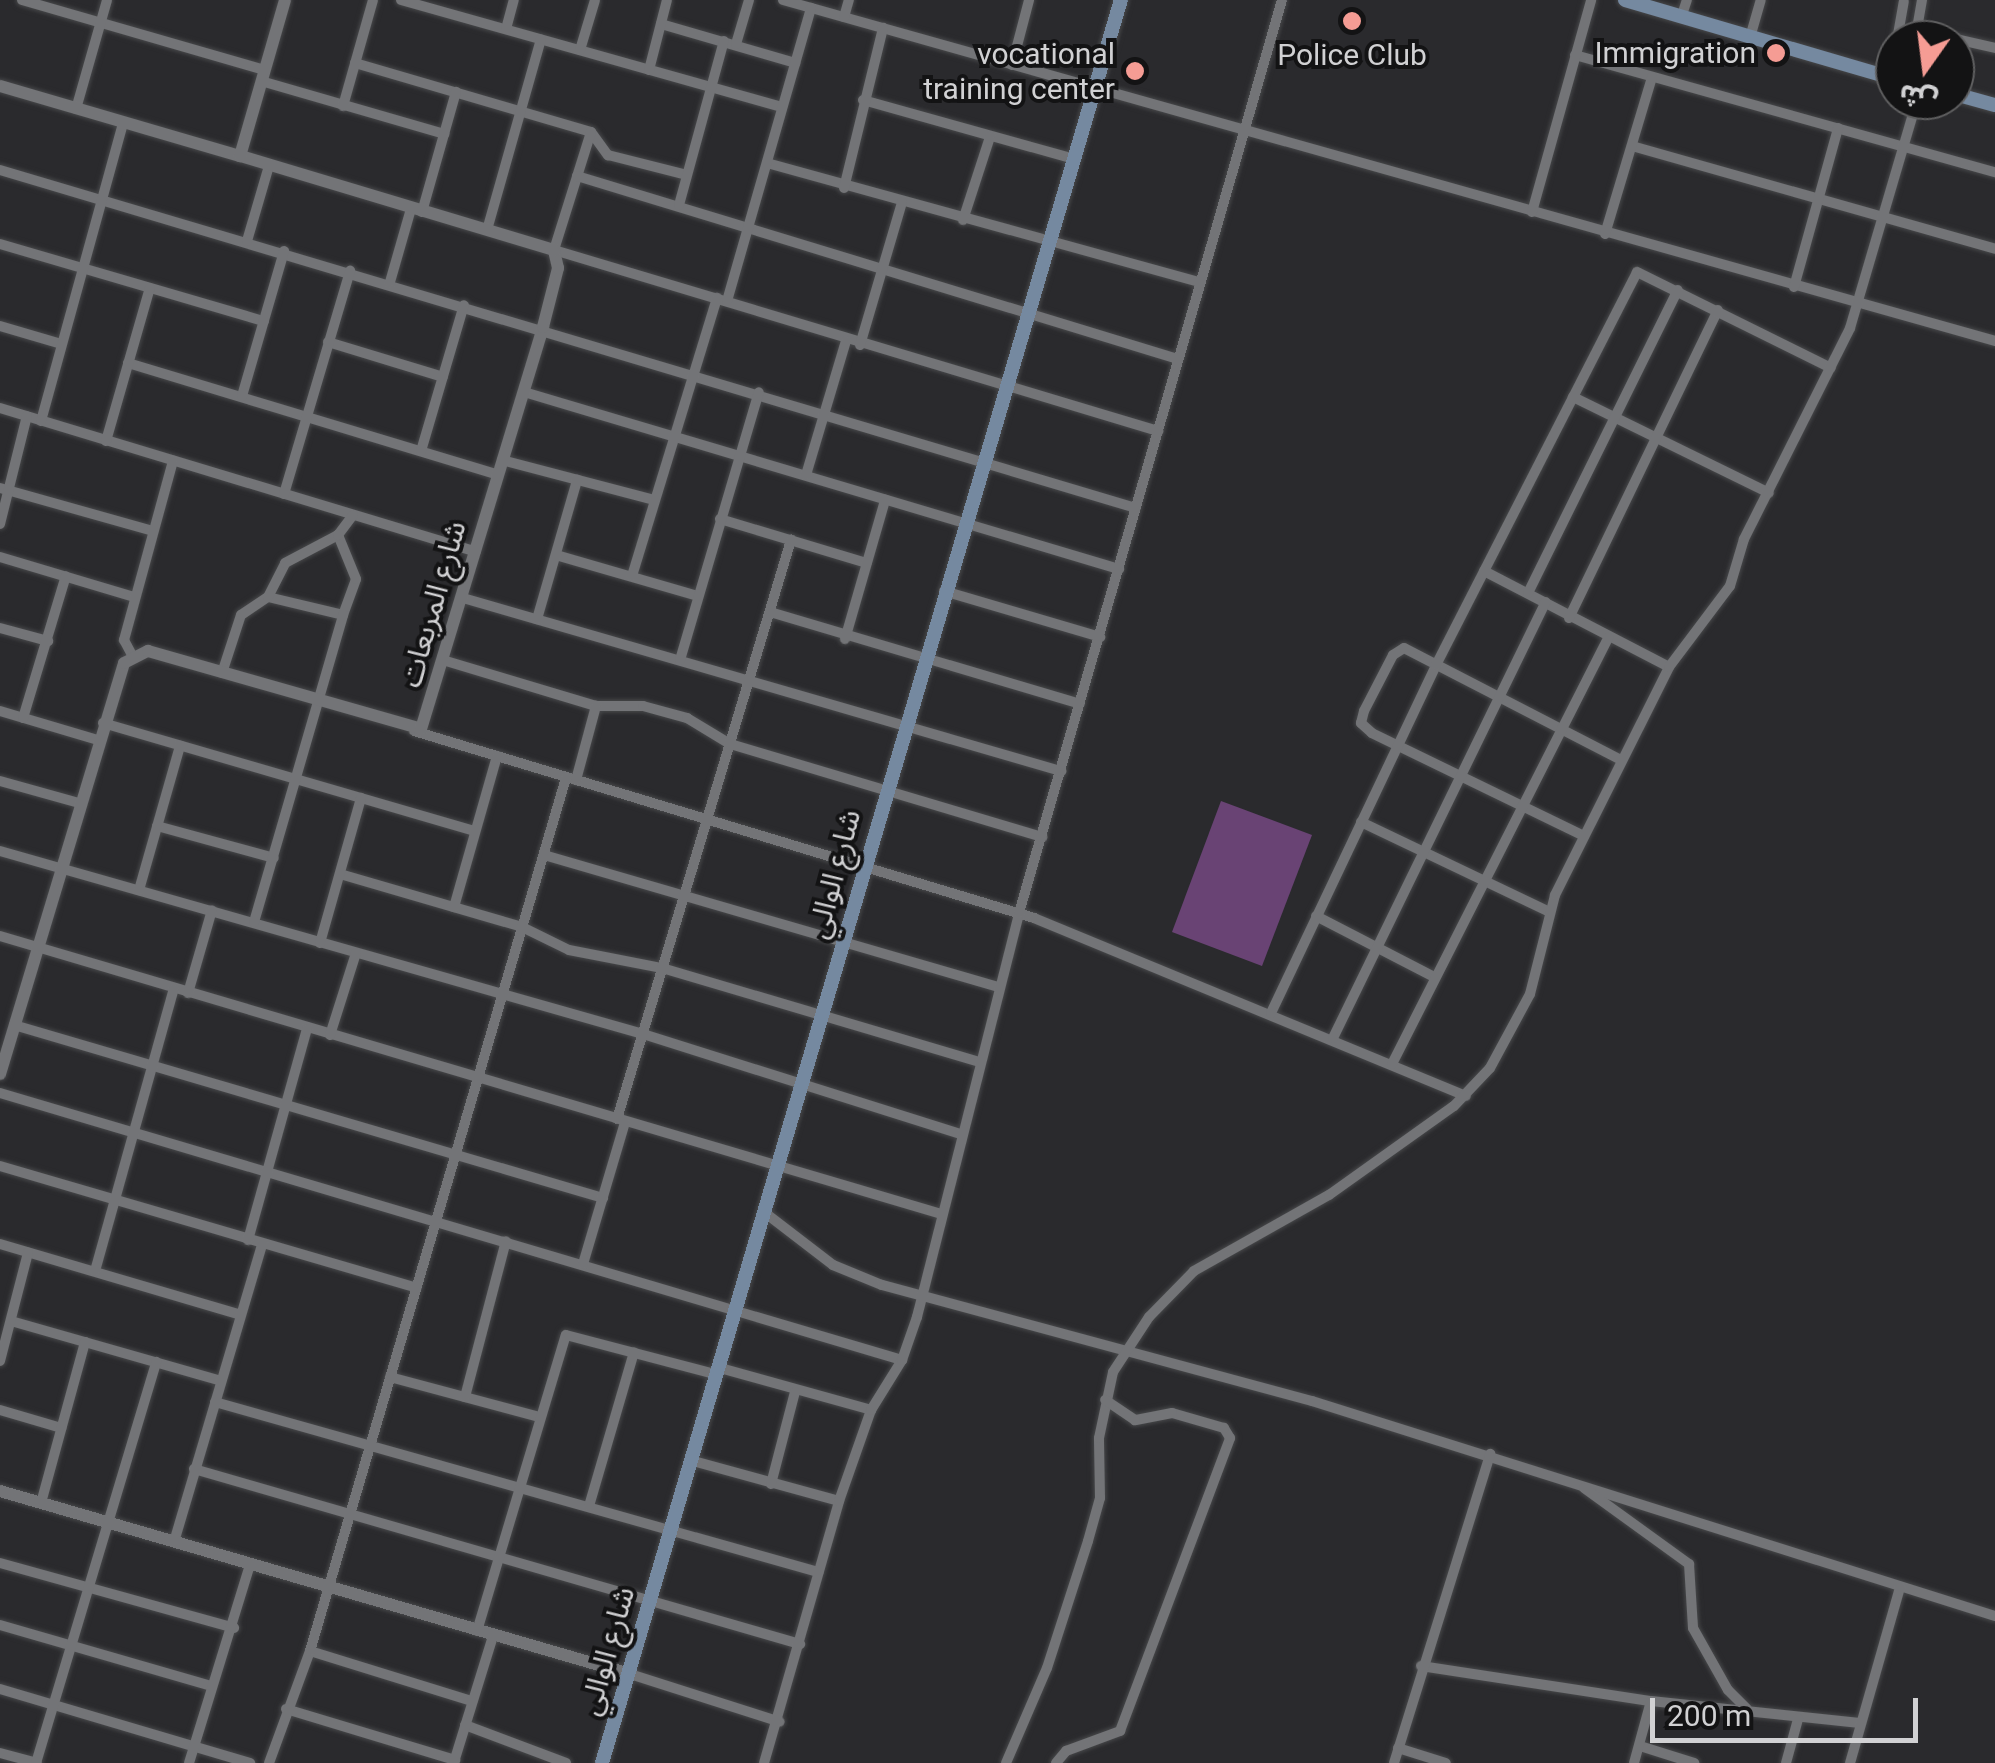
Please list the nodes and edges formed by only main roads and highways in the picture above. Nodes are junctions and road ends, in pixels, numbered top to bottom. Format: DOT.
graph roads {
  1 [pos="1121,0"];
  2 [pos="1625,0"];
  3 [pos="1684,8"];
  4 [pos="1875,72"];
  5 [pos="602,1763"];
  1 -- 5 [label="main road, شارع الوالي"];
  2 -- 3 [label="main road"];
  3 -- 4 [label="main road"];
}
